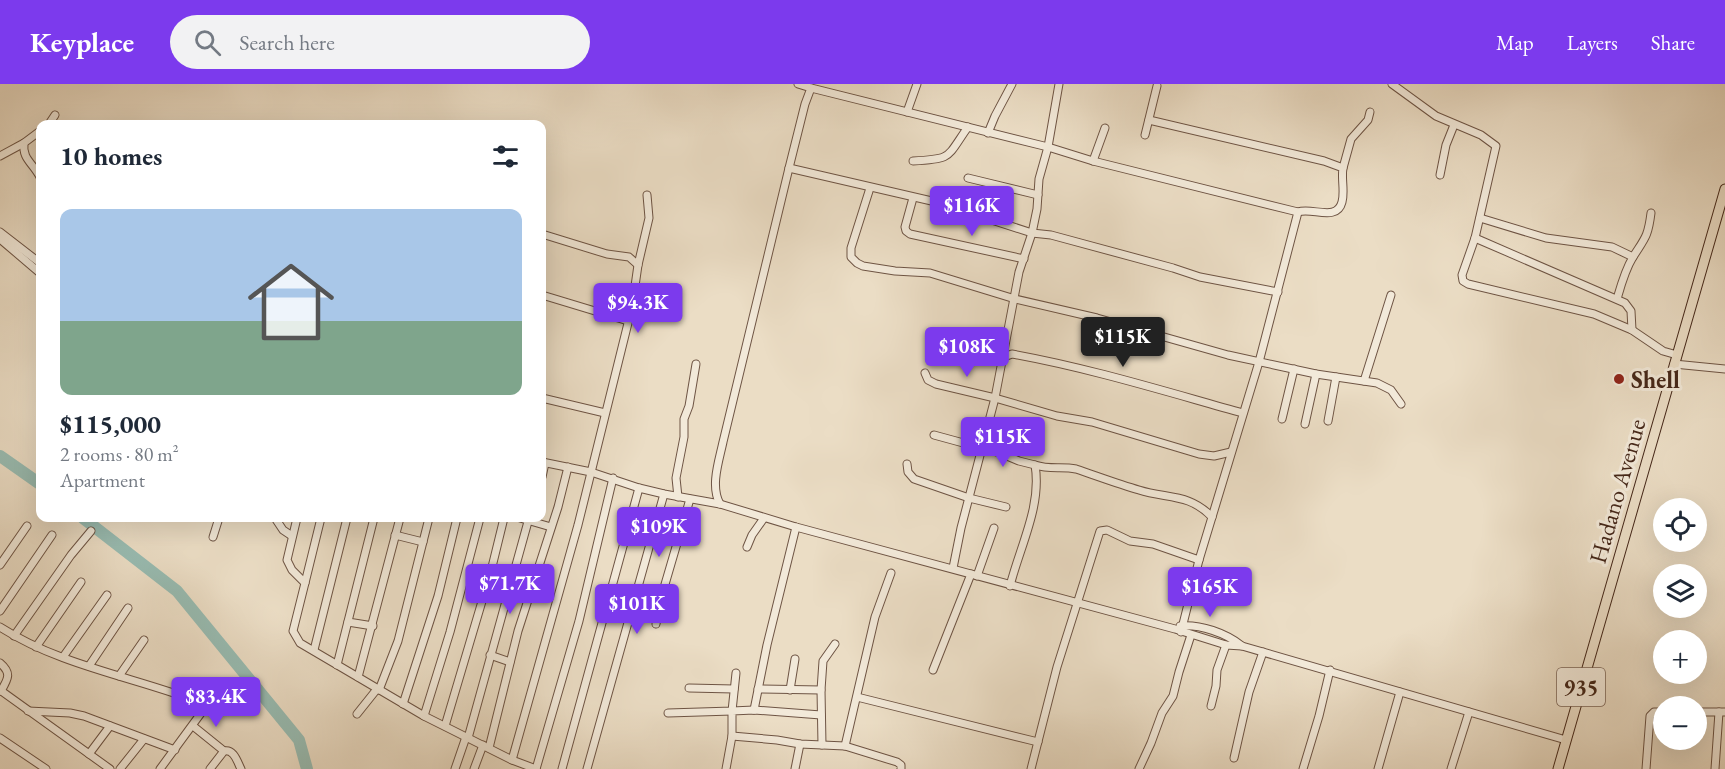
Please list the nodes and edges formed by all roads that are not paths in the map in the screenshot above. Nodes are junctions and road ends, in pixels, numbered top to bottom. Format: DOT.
graph roads {
  1 [pos="798,84"];
  2 [pos="917,84"];
  3 [pos="1012,84"];
  4 [pos="1059,84"];
  5 [pos="1392,84"];
  6 [pos="1157,86"];
  7 [pos="812,88"];
  8 [pos="907,112"];
  9 [pos="1370,112"];
  10 [pos="55,115"];
  11 [pos="52,120"];
  12 [pos="1149,120"];
  13 [pos="1454,125"];
  14 [pos="968,128"];
  15 [pos="1105,128"];
  16 [pos="988,133"];
  17 [pos="36,134"];
  18 [pos="1145,135"];
  19 [pos="24,143"];
  20 [pos="1048,147"];
  21 [pos="0,156"];
  22 [pos="913,161"];
  23 [pos="1093,161"];
  24 [pos="789,168"];
  25 [pos="1343,168"];
  26 [pos="36,170"];
  27 [pos="1440,175"];
  28 [pos="968,178"];
  29 [pos="870,188"];
  30 [pos="1725,189"];
  31 [pos="646,195"];
  32 [pos="1038,195"];
  33 [pos="913,198"];
  34 [pos="1298,212"];
  35 [pos="1651,213"];
  36 [pos="1480,218"];
  37 [pos="0,232"];
  38 [pos="1032,233"];
  39 [pos="546,235"];
  40 [pos="1475,238"];
  41 [pos="0,239"];
  42 [pos="1633,257"];
  43 [pos="36,260"];
  44 [pos="1024,260"];
  45 [pos="638,265"];
  46 [pos="36,270"];
  47 [pos="1278,292"];
  48 [pos="1391,295"];
  49 [pos="546,296"];
  50 [pos="1018,297"];
  51 [pos="1617,299"];
  52 [pos="628,321"];
  53 [pos="1632,330"];
  54 [pos="1006,344"];
  55 [pos="1012,354"];
  56 [pos="1004,357"];
  57 [pos="1676,359"];
  58 [pos="1259,362"];
  59 [pos="696,364"];
  60 [pos="1294,369"];
  61 [pos="1725,369"];
  62 [pos="925,373"];
  63 [pos="1316,374"];
  64 [pos="1336,377"];
  65 [pos="1364,381"];
  66 [pos="995,398"];
  67 [pos="546,399"];
  68 [pos="1401,404"];
  69 [pos="606,413"];
  70 [pos="1243,413"];
  71 [pos="1282,419"];
  72 [pos="1328,421"];
  73 [pos="1305,424"];
  74 [pos="934,435"];
  75 [pos="981,448"];
  76 [pos="1231,452"];
  77 [pos="546,463"];
  78 [pos="907,464"];
  79 [pos="1035,465"];
  80 [pos="568,467"];
  81 [pos="591,471"];
  82 [pos="613,478"];
  83 [pos="639,488"];
  84 [pos="664,494"];
  85 [pos="678,497"];
  86 [pos="969,498"];
  87 [pos="690,499"];
  88 [pos="713,499"];
  89 [pos="1005,507"];
  90 [pos="1212,517"];
  91 [pos="764,518"];
  92 [pos="218,522"];
  93 [pos="277,522"];
  94 [pos="295,522"];
  95 [pos="320,522"];
  96 [pos="346,522"];
  97 [pos="373,522"];
  98 [pos="399,522"];
  99 [pos="428,522"];
  100 [pos="456,522"];
  101 [pos="479,522"];
  102 [pos="503,522"];
  103 [pos="528,522"];
  104 [pos="537,522"];
  105 [pos="27,526"];
  106 [pos="551,527"];
  107 [pos="796,527"];
  108 [pos="994,528"];
  109 [pos="92,531"];
  110 [pos="290,534"];
  111 [pos="52,535"];
  112 [pos="395,535"];
  113 [pos="213,537"];
  114 [pos="423,542"];
  115 [pos="747,547"];
  116 [pos="1199,560"];
  117 [pos="0,564"];
  118 [pos="953,568"];
  119 [pos="490,571"];
  120 [pos="891,573"];
  121 [pos="974,575"];
  122 [pos="512,580"];
  123 [pos="81,582"];
  124 [pos="305,583"];
  125 [pos="1010,585"];
  126 [pos="106,595"];
  127 [pos="1078,604"];
  128 [pos="128,608"];
  129 [pos="0,611"];
  130 [pos="348,622"];
  131 [pos="656,624"];
  132 [pos="373,626"];
  133 [pos="0,627"];
  134 [pos="1180,629"];
  135 [pos="1191,635"];
  136 [pos="14,636"];
  137 [pos="144,640"];
  138 [pos="835,644"];
  139 [pos="1226,645"];
  140 [pos="36,646"];
  141 [pos="1242,646"];
  142 [pos="314,650"];
  143 [pos="1263,652"];
  144 [pos="490,655"];
  145 [pos="63,657"];
  146 [pos="795,659"];
  147 [pos="510,662"];
  148 [pos="0,663"];
  149 [pos="337,665"];
  150 [pos="89,666"];
  151 [pos="933,670"];
  152 [pos="1330,670"];
  153 [pos="736,673"];
  154 [pos="119,676"];
  155 [pos="358,677"];
  156 [pos="689,688"];
  157 [pos="758,688"];
  158 [pos="734,689"];
  159 [pos="378,690"];
  160 [pos="790,690"];
  161 [pos="821,690"];
  162 [pos="0,691"];
  163 [pos="1400,692"];
  164 [pos="857,697"];
  165 [pos="403,704"];
  166 [pos="1211,706"];
  167 [pos="754,710"];
  168 [pos="28,711"];
  169 [pos="732,711"];
  170 [pos="1469,712"];
  171 [pos="1722,712"];
  172 [pos="668,713"];
  173 [pos="1653,713"];
  174 [pos="357,714"];
  175 [pos="821,715"];
  176 [pos="424,716"];
  177 [pos="110,726"];
  178 [pos="193,726"];
  179 [pos="444,726"];
  180 [pos="732,736"];
  181 [pos="0,738"];
  182 [pos="467,738"];
  183 [pos="144,739"];
  184 [pos="1566,740"];
  185 [pos="1038,742"];
  186 [pos="800,744"];
  187 [pos="822,745"];
  188 [pos="845,746"];
  189 [pos="486,747"];
  190 [pos="175,750"];
  191 [pos="224,751"];
  192 [pos="89,754"];
  193 [pos="1234,758"];
  194 [pos="512,760"];
  195 [pos="46,769"];
  196 [pos="110,769"];
  197 [pos="120,769"];
  198 [pos="160,769"];
  199 [pos="210,769"];
  200 [pos="241,769"];
  201 [pos="454,769"];
  202 [pos="474,769"];
  203 [pos="536,769"];
  204 [pos="562,769"];
  205 [pos="587,769"];
  206 [pos="726,769"];
  207 [pos="795,769"];
  208 [pos="901,769"];
  209 [pos="1031,769"];
  210 [pos="1138,769"];
  211 [pos="1303,769"];
  212 [pos="1378,769"];
  213 [pos="1451,769"];
  214 [pos="1558,769"];
  215 [pos="1646,769"];
  216 [pos="1715,769"];
  1 -- 7 [label="street"];
  2 -- 8 [label="street"];
  3 -- 16 [label="street"];
  4 -- 20 [label="street"];
  5 -- 13 [label="street"];
  6 -- 12 [label="street"];
  7 -- 8 [label="street"];
  7 -- 24 [label="street"];
  8 -- 14 [label="street"];
  9 -- 25 [label="street"];
  10 -- 11 [label="street"];
  12 -- 18 [label="street"];
  12 -- 25 [label="street"];
  13 -- 27 [label="street"];
  13 -- 36 [label="street"];
  14 -- 16 [label="street"];
  14 -- 22 [label="street"];
  15 -- 23 [label="street"];
  16 -- 20 [label="street"];
  17 -- 19 [label="street"];
  19 -- 21 [label="street"];
  19 -- 26 [label="street"];
  20 -- 23 [label="street"];
  20 -- 32 [label="street"];
  23 -- 34 [label="street"];
  24 -- 29 [label="street"];
  24 -- 88 [label="street"];
  25 -- 34 [label="street"];
  28 -- 32 [label="street"];
  29 -- 33 [label="street"];
  29 -- 50 [label="street"];
  30 -- 57 [label="main road, Hadano Avenue / 935"];
  31 -- 45 [label="street"];
  32 -- 38 [label="street"];
  33 -- 38 [label="street"];
  33 -- 44 [label="street"];
  34 -- 47 [label="street"];
  35 -- 42 [label="street"];
  36 -- 40 [label="street"];
  36 -- 42 [label="street"];
  37 -- 43 [label="street"];
  38 -- 44 [label="street"];
  38 -- 47 [label="street"];
  39 -- 45 [label="street"];
  40 -- 51 [label="street"];
  40 -- 53 [label="street"];
  41 -- 46 [label="street"];
  42 -- 51 [label="street"];
  44 -- 50 [label="street"];
  45 -- 52 [label="street"];
  47 -- 58 [label="street"];
  48 -- 65 [label="street"];
  49 -- 52 [label="street"];
  50 -- 54 [label="street"];
  50 -- 58 [label="street"];
  51 -- 53 [label="street"];
  52 -- 69 [label="street"];
  53 -- 57 [label="street"];
  54 -- 55 [label="street"];
  54 -- 56 [label="street"];
  55 -- 56 [label="street"];
  55 -- 70 [label="street"];
  56 -- 66 [label="street"];
  57 -- 61 [label="street"];
  57 -- 184 [label="main road, Hadano Avenue / 935"];
  58 -- 60 [label="street"];
  58 -- 70 [label="street"];
  59 -- 85 [label="street"];
  60 -- 63 [label="street"];
  60 -- 71 [label="street"];
  62 -- 66 [label="street"];
  63 -- 64 [label="street"];
  63 -- 73 [label="street"];
  64 -- 65 [label="street"];
  64 -- 72 [label="street"];
  65 -- 68 [label="street"];
  66 -- 75 [label="street"];
  66 -- 76 [label="street"];
  67 -- 69 [label="street"];
  69 -- 81 [label="street"];
  70 -- 76 [label="street"];
  74 -- 75 [label="street"];
  75 -- 79 [label="street"];
  75 -- 86 [label="street"];
  76 -- 90 [label="street"];
  77 -- 80 [label="street"];
  78 -- 86 [label="street"];
  79 -- 90 [label="street"];
  79 -- 125 [label="street"];
  80 -- 81 [label="street"];
  80 -- 106 [label="street"];
  81 -- 82 [label="street"];
  81 -- 194 [label="street"];
  82 -- 83 [label="street"];
  82 -- 203 [label="street"];
  83 -- 84 [label="street"];
  83 -- 204 [label="street"];
  84 -- 85 [label="street"];
  84 -- 205 [label="street"];
  85 -- 87 [label="street"];
  86 -- 89 [label="street"];
  86 -- 118 [label="street"];
  87 -- 88 [label="street"];
  87 -- 131 [label="street"];
  88 -- 91 [label="street"];
  90 -- 116 [label="street"];
  91 -- 107 [label="street"];
  91 -- 115 [label="street"];
  92 -- 113 [label="street"];
  93 -- 110 [label="street"];
  94 -- 110 [label="street"];
  95 -- 124 [label="street"];
  96 -- 142 [label="street"];
  97 -- 130 [label="street"];
  98 -- 112 [label="street"];
  99 -- 114 [label="street"];
  100 -- 165 [label="street"];
  101 -- 176 [label="street"];
  102 -- 119 [label="street"];
  103 -- 122 [label="street"];
  104 -- 106 [label="street"];
  105 -- 117 [label="street"];
  106 -- 147 [label="street"];
  107 -- 118 [label="street"];
  107 -- 157 [label="street"];
  108 -- 121 [label="street"];
  109 -- 136 [label="street"];
  110 -- 124 [label="street"];
  111 -- 129 [label="street"];
  112 -- 114 [label="street"];
  112 -- 132 [label="street"];
  114 -- 159 [label="street"];
  116 -- 127 [label="street"];
  116 -- 134 [label="street"];
  118 -- 121 [label="street"];
  119 -- 122 [label="street"];
  119 -- 179 [label="street"];
  120 -- 164 [label="street"];
  121 -- 125 [label="street"];
  121 -- 151 [label="street"];
  122 -- 144 [label="street"];
  123 -- 140 [label="street"];
  124 -- 142 [label="street"];
  125 -- 127 [label="street"];
  126 -- 145 [label="street"];
  127 -- 134 [label="street"];
  127 -- 185 [label="street"];
  128 -- 150 [label="street"];
  130 -- 132 [label="street"];
  130 -- 149 [label="street"];
  132 -- 155 [label="street"];
  133 -- 136 [label="street"];
  134 -- 135 [label="street"];
  134 -- 141 [label="street"];
  135 -- 139 [label="street"];
  135 -- 210 [label="street"];
  136 -- 140 [label="street"];
  137 -- 154 [label="street"];
  138 -- 161 [label="street"];
  139 -- 141 [label="street"];
  139 -- 166 [label="street"];
  140 -- 145 [label="street"];
  141 -- 143 [label="street"];
  142 -- 149 [label="street"];
  143 -- 152 [label="street"];
  143 -- 193 [label="street"];
  144 -- 147 [label="street"];
  144 -- 182 [label="street"];
  145 -- 150 [label="street"];
  146 -- 160 [label="street"];
  147 -- 189 [label="street"];
  148 -- 162 [label="street"];
  149 -- 155 [label="street"];
  150 -- 154 [label="street"];
  152 -- 163 [label="street"];
  152 -- 211 [label="street"];
  153 -- 158 [label="street"];
  154 -- 178 [label="street"];
  155 -- 159 [label="street"];
  156 -- 158 [label="street"];
  157 -- 160 [label="street"];
  157 -- 167 [label="street"];
  158 -- 169 [label="street"];
  159 -- 165 [label="street"];
  159 -- 174 [label="street"];
  160 -- 161 [label="street"];
  161 -- 175 [label="street"];
  162 -- 168 [label="street"];
  163 -- 170 [label="street"];
  163 -- 212 [label="street"];
  164 -- 185 [label="street"];
  164 -- 188 [label="street"];
  165 -- 176 [label="street"];
  167 -- 169 [label="street"];
  167 -- 175 [label="street"];
  168 -- 177 [label="street"];
  168 -- 192 [label="street"];
  169 -- 172 [label="street"];
  169 -- 180 [label="street"];
  170 -- 184 [label="street"];
  170 -- 213 [label="street"];
  171 -- 216 [label="street"];
  173 -- 215 [label="street"];
  175 -- 187 [label="street"];
  176 -- 179 [label="street"];
  177 -- 183 [label="street"];
  177 -- 192 [label="street"];
  178 -- 190 [label="street"];
  178 -- 191 [label="street"];
  179 -- 182 [label="street"];
  180 -- 186 [label="street"];
  180 -- 206 [label="street"];
  181 -- 195 [label="street"];
  182 -- 189 [label="street"];
  182 -- 201 [label="street"];
  183 -- 190 [label="street"];
  183 -- 197 [label="street"];
  184 -- 214 [label="main road, Hadano Avenue / 935"];
  185 -- 209 [label="street"];
  186 -- 187 [label="street"];
  186 -- 207 [label="street"];
  187 -- 188 [label="street"];
  188 -- 208 [label="street"];
  189 -- 194 [label="street"];
  189 -- 202 [label="street"];
  190 -- 198 [label="street"];
  191 -- 199 [label="street"];
  191 -- 200 [label="street"];
  192 -- 196 [label="street"];
  194 -- 203 [label="street"];
}
